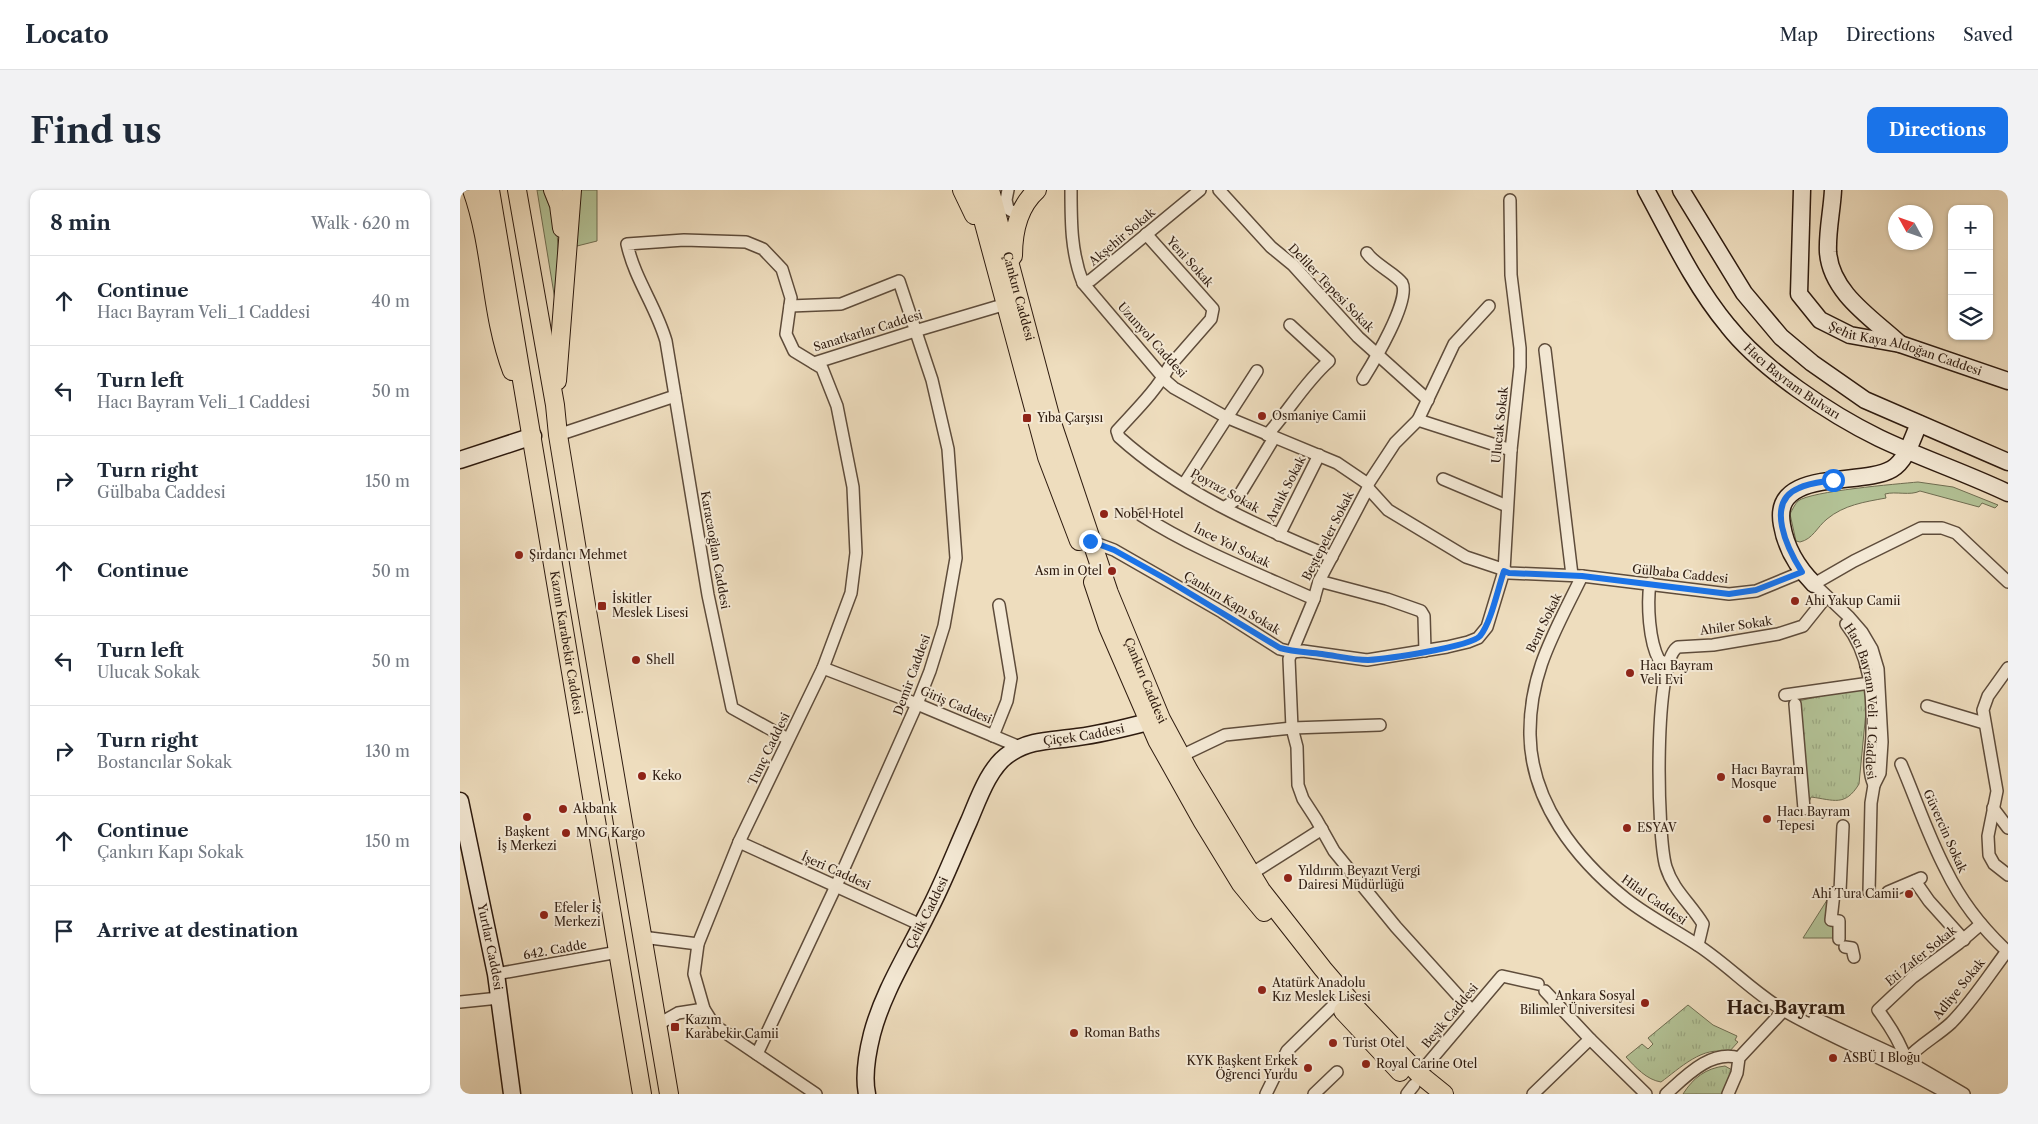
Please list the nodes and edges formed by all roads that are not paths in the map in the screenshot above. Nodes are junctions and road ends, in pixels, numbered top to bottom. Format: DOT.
graph roads {
  1 [pos="472,190"];
  2 [pos="490,190"];
  3 [pos="518,190"];
  4 [pos="553,190"];
  5 [pos="572,190"];
  6 [pos="962,190"];
  7 [pos="975,190"];
  8 [pos="990,190"];
  9 [pos="1008,190"];
  10 [pos="1037,190"];
  11 [pos="1071,190"];
  12 [pos="1200,190"];
  13 [pos="1219,190"];
  14 [pos="1646,190"];
  15 [pos="1681,190"];
  16 [pos="1802,190"];
  17 [pos="1833,190"];
  18 [pos="1510,200"];
  19 [pos="1019,215"];
  20 [pos="1146,234"];
  21 [pos="1366,253"];
  22 [pos="995,260"];
  23 [pos="1012,274"];
  24 [pos="1083,283"];
  25 [pos="564,286"];
  26 [pos="1006,304"];
  27 [pos="790,306"];
  28 [pos="1489,306"];
  29 [pos="1290,325"];
  30 [pos="915,331"];
  31 [pos="1900,344"];
  32 [pos="1545,350"];
  33 [pos="1378,354"];
  34 [pos="814,363"];
  35 [pos="1257,372"];
  36 [pos="1164,376"];
  37 [pos="1363,379"];
  38 [pos="2008,381"];
  39 [pos="675,396"];
  40 [pos="1428,400"];
  41 [pos="555,405"];
  42 [pos="526,409"];
  43 [pos="1226,417"];
  44 [pos="1418,420"];
  45 [pos="1919,424"];
  46 [pos="558,435"];
  47 [pos="533,436"];
  48 [pos="1270,436"];
  49 [pos="1511,450"];
  50 [pos="1907,450"];
  51 [pos="1319,455"];
  52 [pos="460,460"];
  53 [pos="2008,462"];
  54 [pos="1443,479"];
  55 [pos="1184,484"];
  56 [pos="1368,486"];
  57 [pos="2008,493"];
  58 [pos="1507,506"];
  59 [pos="1225,507"];
  60 [pos="1141,515"];
  61 [pos="1279,535"];
  62 [pos="1090,541"];
  63 [pos="1332,557"];
  64 [pos="1504,571"];
  65 [pos="1802,572"];
  66 [pos="1577,576"];
  67 [pos="1319,581"];
  68 [pos="2008,582"];
  69 [pos="1650,583"];
  70 [pos="1814,584"];
  71 [pos="1314,599"];
  72 [pos="1823,601"];
  73 [pos="999,605"];
  74 [pos="1425,651"];
  75 [pos="1292,652"];
  76 [pos="1667,664"];
  77 [pos="823,668"];
  78 [pos="2008,668"];
  79 [pos="1874,682"];
  80 [pos="1784,695"];
  81 [pos="917,704"];
  82 [pos="1795,704"];
  83 [pos="1927,706"];
  84 [pos="1531,713"];
  85 [pos="1148,722"];
  86 [pos="1984,723"];
  87 [pos="1380,725"];
  88 [pos="1292,728"];
  89 [pos="993,736"];
  90 [pos="788,739"];
  91 [pos="1022,748"];
  92 [pos="1180,756"];
  93 [pos="1901,764"];
  94 [pos="1998,791"];
  95 [pos="2008,798"];
  96 [pos="460,801"];
  97 [pos="1993,808"];
  98 [pos="1804,809"];
  99 [pos="1842,826"];
  100 [pos="2008,828"];
  101 [pos="1322,829"];
  102 [pos="739,842"];
  103 [pos="1251,874"];
  104 [pos="2008,874"];
  105 [pos="836,886"];
  106 [pos="1869,892"];
  107 [pos="1888,892"];
  108 [pos="1981,924"];
  109 [pos="922,925"];
  110 [pos="642,937"];
  111 [pos="1964,940"];
  112 [pos="698,944"];
  113 [pos="1698,945"];
  114 [pos="618,952"];
  115 [pos="2007,952"];
  116 [pos="1854,957"];
  117 [pos="496,974"];
  118 [pos="499,998"];
  119 [pos="460,1002"];
  120 [pos="1336,1003"];
  121 [pos="1787,1008"];
  122 [pos="704,1009"];
  123 [pos="1472,1011"];
  124 [pos="657,1025"];
  125 [pos="1590,1039"];
  126 [pos="757,1054"];
  127 [pos="1739,1058"];
  128 [pos="1906,1060"];
  129 [pos="1337,1072"];
  130 [pos="1416,1087"];
  131 [pos="1930,1090"];
  132 [pos="512,1094"];
  133 [pos="642,1094"];
  134 [pos="669,1094"];
  135 [pos="816,1094"];
  136 [pos="867,1094"];
  137 [pos="1266,1094"];
  138 [pos="1314,1094"];
  139 [pos="1444,1094"];
  140 [pos="1533,1094"];
  141 [pos="1646,1094"];
  142 [pos="1666,1094"];
  143 [pos="1728,1094"];
  144 [pos="1948,1094"];
  145 [pos="1964,1094"];
  1 -- 42 [label="main road"];
  2 -- 42 [label="main road, Kazım Karabekir Caddesi"];
  3 -- 41 [label="main road, Kazım Karabekir Caddesi"];
  4 -- 25 [label="main road"];
  5 -- 25 [label="main road"];
  6 -- 22 [label="main road"];
  7 -- 22 [label="main road, Çankırı Caddesi"];
  8 -- 23 [label="main road, Çankırı Caddesi"];
  9 -- 19 [label="street"];
  10 -- 19 [label="main road"];
  11 -- 24 [label="street, Uzunyol Caddesi"];
  12 -- 20 [label="street, Akşehir Sokak"];
  13 -- 33 [label="street, Deliler Tepesi Sokak"];
  14 -- 50 [label="street, Hacı Bayram Bulvarı"];
  15 -- 45 [label="street, Hacı Bayram Bulvarı"];
  16 -- 31 [label="street, Şehit Kaya Aldoğan Caddesi"];
  17 -- 31 [label="street"];
  18 -- 49 [label="street, Ulucak Sokak"];
  19 -- 23 [label="main road"];
  20 -- 24 [label="street, Akşehir Sokak"];
  20 -- 36 [label="street, Yeni Sokak"];
  21 -- 33 [label="street"];
  22 -- 26 [label="main road, Çankırı Caddesi"];
  23 -- 62 [label="main road, Çankırı Caddesi"];
  24 -- 36 [label="street, Uzunyol Caddesi"];
  25 -- 41 [label="main road"];
  26 -- 30 [label="street, Sanatkarlar Caddesi"];
  26 -- 85 [label="main road, Çankırı Caddesi"];
  27 -- 30 [label="street, Demir Caddesi"];
  27 -- 34 [label="street, Sanatkarlar Caddesi"];
  27 -- 39 [label="street, Sanatkarlar Caddesi"];
  28 -- 40 [label="street, Beştepeler Sokak"];
  29 -- 48 [label="street"];
  30 -- 34 [label="street, Sanatkarlar Caddesi"];
  30 -- 81 [label="street, Demir Caddesi"];
  31 -- 38 [label="street, Şehit Kaya Aldoğan Caddesi"];
  32 -- 66 [label="street"];
  33 -- 37 [label="street"];
  33 -- 40 [label="street, Deliler Tepesi Sokak"];
  34 -- 77 [label="street, Tunç Caddesi"];
  35 -- 43 [label="street"];
  36 -- 43 [label="street, Uzunyol Caddesi"];
  36 -- 55 [label="street, Poyraz Sokak"];
  39 -- 46 [label="street"];
  39 -- 90 [label="street, Karacaoğlan Caddesi"];
  40 -- 44 [label="street, Beştepeler Sokak"];
  41 -- 46 [label="main road, Kazım Karabekir Caddesi"];
  42 -- 47 [label="main road, Kazım Karabekir Caddesi"];
  43 -- 48 [label="street, Uzunyol Caddesi"];
  43 -- 55 [label="street"];
  44 -- 49 [label="street"];
  44 -- 56 [label="street, Beştepeler Sokak"];
  45 -- 50 [label="street, Hacı Bayram Veli_1 Caddesi"];
  45 -- 53 [label="street, Hacı Bayram Bulvarı"];
  46 -- 110 [label="main road, Kazım Karabekir Caddesi"];
  47 -- 52 [label="street"];
  47 -- 114 [label="main road, Kazım Karabekir Caddesi"];
  48 -- 51 [label="street, Uzunyol Caddesi"];
  48 -- 59 [label="street"];
  49 -- 58 [label="street, Ulucak Sokak"];
  50 -- 57 [label="street, Hacı Bayram Bulvarı"];
  50 -- 65 [label="street, Hacı Bayram Veli_1 Caddesi"];
  51 -- 56 [label="street, Uzunyol Caddesi"];
  51 -- 61 [label="street, Aralık Sokak"];
  54 -- 58 [label="street"];
  55 -- 59 [label="street, Poyraz Sokak"];
  56 -- 63 [label="street, Beştepeler Sokak"];
  56 -- 64 [label="street, Uzunyol Caddesi"];
  58 -- 64 [label="street, Ulucak Sokak"];
  59 -- 61 [label="street, Poyraz Sokak"];
  60 -- 71 [label="street, İnce Yol Sokak"];
  61 -- 63 [label="street, Poyraz Sokak"];
  62 -- 75 [label="street, Çankırı Kapı Sokak"];
  62 -- 92 [label="main road, Çankırı Caddesi"];
  63 -- 67 [label="street, Beştepeler Sokak"];
  64 -- 66 [label="street, Gülbaba Caddesi"];
  64 -- 74 [label="street, Ulucak Sokak"];
  65 -- 69 [label="street, Gülbaba Caddesi"];
  65 -- 70 [label="street, Hacı Bayram Veli_1 Caddesi"];
  66 -- 69 [label="street, Gülbaba Caddesi"];
  66 -- 84 [label="street, Bent Sokak"];
  67 -- 71 [label="street, Beştepeler Sokak"];
  67 -- 74 [label="street"];
  68 -- 70 [label="street"];
  69 -- 76 [label="street"];
  70 -- 72 [label="street, Hacı Bayram Veli_1 Caddesi"];
  70 -- 79 [label="street, Hacı Bayram Veli_1 Caddesi"];
  71 -- 75 [label="street, Beştepeler Sokak"];
  72 -- 76 [label="street, Ahiler Sokak"];
  72 -- 79 [label="street, Hacı Bayram Veli_1 Caddesi"];
  73 -- 89 [label="street"];
  74 -- 75 [label="street"];
  75 -- 88 [label="street"];
  76 -- 113 [label="street"];
  77 -- 81 [label="street, Giriş Caddesi"];
  77 -- 90 [label="street, Tunç Caddesi"];
  78 -- 86 [label="street"];
  79 -- 80 [label="street"];
  79 -- 106 [label="street, Hacı Bayram Veli_1 Caddesi"];
  81 -- 89 [label="street, Giriş Caddesi"];
  81 -- 105 [label="street, Demir Caddesi"];
  82 -- 98 [label="street"];
  83 -- 86 [label="street"];
  84 -- 113 [label="street, Hilal Caddesi"];
  85 -- 91 [label="street, Çiçek Caddesi"];
  85 -- 120 [label="main road, Çankırı Caddesi"];
  86 -- 94 [label="street"];
  87 -- 88 [label="street"];
  88 -- 92 [label="street"];
  88 -- 101 [label="street"];
  89 -- 91 [label="street, Giriş Caddesi"];
  90 -- 102 [label="street, Tunç Caddesi"];
  91 -- 109 [label="street, Çelik Caddesi"];
  92 -- 103 [label="main road, Çankırı Caddesi"];
  93 -- 108 [label="street, Güvercin Sokak"];
  94 -- 95 [label="street"];
  94 -- 97 [label="street"];
  96 -- 117 [label="street, Yurtlar Caddesi"];
  97 -- 100 [label="street"];
  97 -- 104 [label="street"];
  99 -- 116 [label="street"];
  101 -- 103 [label="street"];
  101 -- 123 [label="street"];
  102 -- 105 [label="street, İşeri Caddesi"];
  102 -- 112 [label="street, Tunç Caddesi"];
  103 -- 130 [label="main road, Çankırı Caddesi"];
  105 -- 109 [label="street, İşeri Caddesi"];
  105 -- 126 [label="street, Demir Caddesi"];
  107 -- 111 [label="street"];
  108 -- 111 [label="street, Eti Zafer Sokak"];
  108 -- 115 [label="street, Güvercin Sokak"];
  109 -- 136 [label="street, Çelik Caddesi"];
  110 -- 112 [label="street"];
  110 -- 124 [label="main road, Kazım Karabekir Caddesi"];
  111 -- 128 [label="street, Eti Zafer Sokak"];
  112 -- 122 [label="street, Tunç Caddesi"];
  113 -- 121 [label="street, Hilal Caddesi"];
  114 -- 117 [label="street, 642. Cadde"];
  114 -- 133 [label="main road, Kazım Karabekir Caddesi"];
  115 -- 128 [label="street, Adliye Sokak"];
  117 -- 118 [label="street, Yurtlar Caddesi"];
  118 -- 119 [label="street"];
  118 -- 132 [label="street, Yurtlar Caddesi"];
  120 -- 130 [label="main road, Çankırı Caddesi"];
  120 -- 137 [label="street"];
  121 -- 127 [label="street"];
  121 -- 128 [label="street"];
  121 -- 131 [label="street"];
  122 -- 124 [label="street"];
  122 -- 126 [label="street, Tunç Caddesi"];
  123 -- 125 [label="street, Beşik Caddesi"];
  123 -- 130 [label="street, Beşik Caddesi"];
  124 -- 134 [label="main road, Kazım Karabekir Caddesi"];
  125 -- 140 [label="street"];
  125 -- 141 [label="street"];
  126 -- 135 [label="street, Tunç Caddesi"];
  127 -- 142 [label="street"];
  127 -- 143 [label="street"];
  128 -- 145 [label="street"];
  129 -- 138 [label="street"];
  130 -- 139 [label="main road, Çankırı Caddesi"];
  131 -- 144 [label="street"];
}
